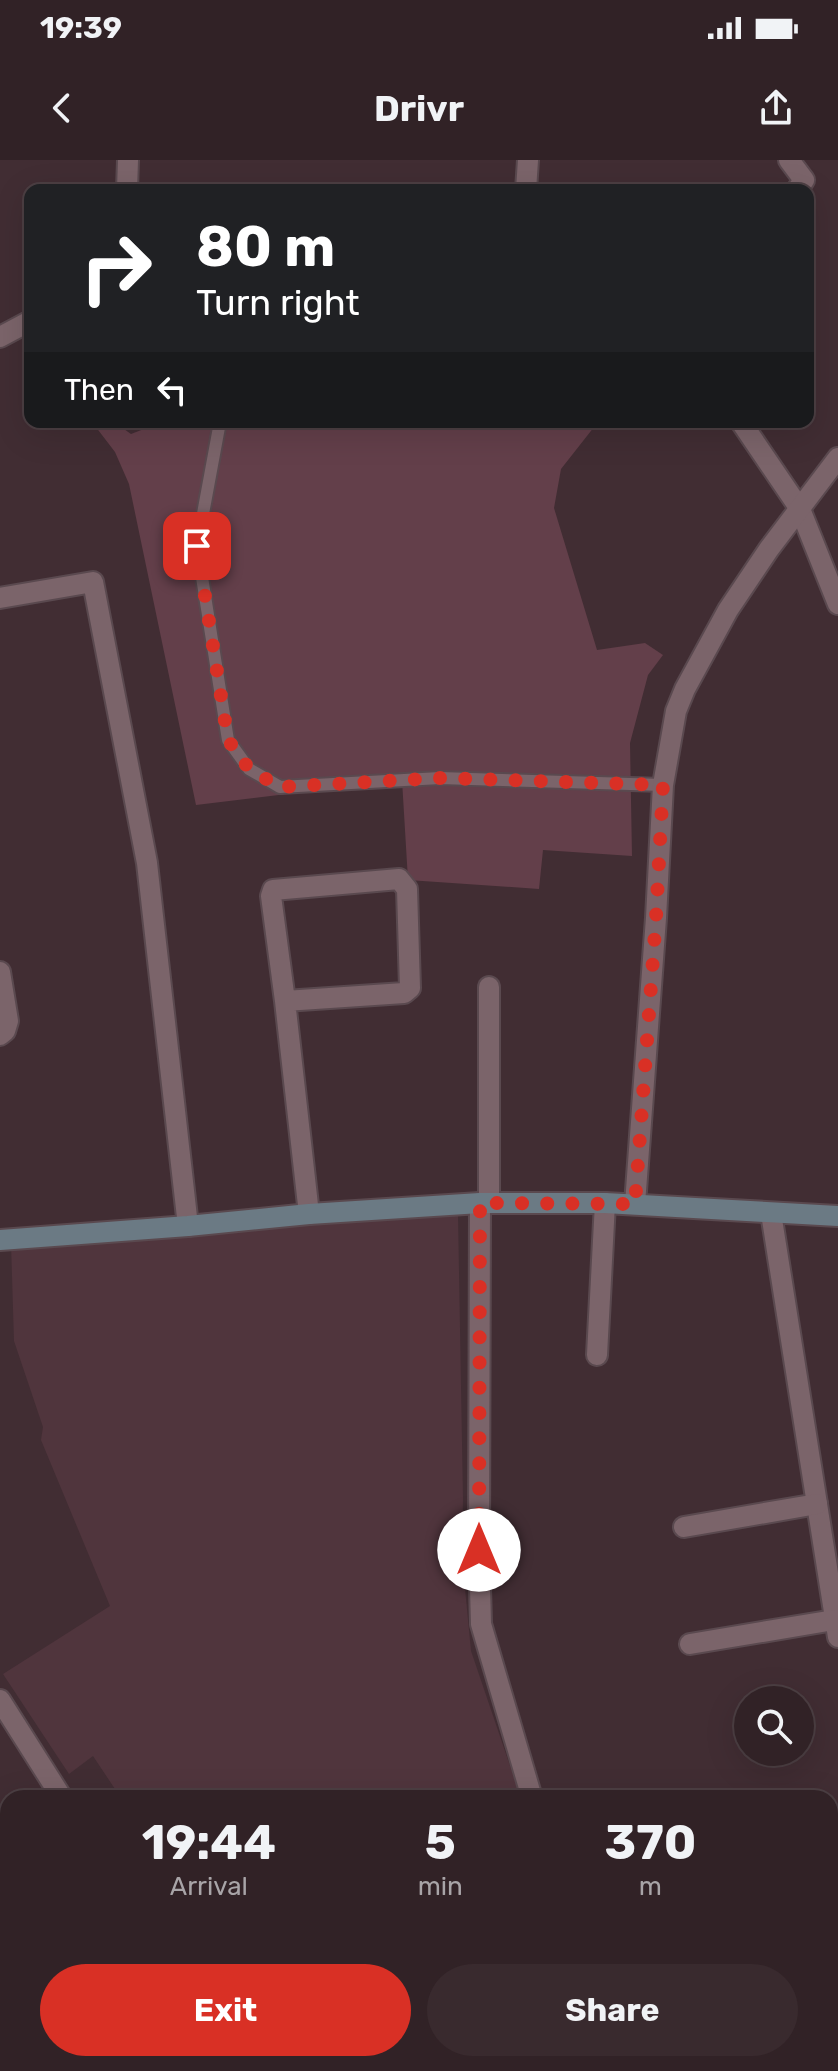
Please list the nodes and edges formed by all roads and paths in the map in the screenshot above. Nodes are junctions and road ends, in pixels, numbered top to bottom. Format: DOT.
graph roads {
  1 [pos="128,160"];
  2 [pos="528,160"];
  3 [pos="789,160"];
  4 [pos="127,184"];
  5 [pos="526,184"];
  6 [pos="801,184"];
  7 [pos="24,324"];
  8 [pos="0,337"];
  9 [pos="219,428"];
  10 [pos="745,428"];
  11 [pos="838,458"];
  12 [pos="800,509"];
  13 [pos="0,598"];
  14 [pos="838,604"];
  15 [pos="663,785"];
  16 [pos="0,972"];
  17 [pos="489,987"];
  18 [pos="285,1001"];
  19 [pos="0,1035"];
  20 [pos="485,1203"];
  21 [pos="605,1203"];
  22 [pos="635,1204"];
  23 [pos="771,1213"];
  24 [pos="309,1214"];
  25 [pos="838,1216"];
  26 [pos="188,1226"];
  27 [pos="0,1240"];
  28 [pos="597,1355"];
  29 [pos="817,1504"];
  30 [pos="684,1527"];
  31 [pos="836,1628"];
  32 [pos="690,1644"];
  33 [pos="0,1700"];
  34 [pos="57,1790"];
  35 [pos="530,1790"];
  1 -- 4 [label="street"];
  2 -- 5 [label="street"];
  3 -- 6 [label="street"];
  7 -- 8 [label="street"];
  9 -- 15 [label="lane"];
  10 -- 12 [label="street"];
  11 -- 12 [label="street"];
  12 -- 14 [label="street"];
  12 -- 15 [label="street"];
  13 -- 26 [label="street"];
  15 -- 22 [label="street"];
  16 -- 19 [label="street"];
  17 -- 20 [label="street"];
  18 -- 18 [label="street"];
  18 -- 24 [label="street"];
  20 -- 21 [label="street"];
  20 -- 24 [label="street"];
  20 -- 35 [label="street"];
  21 -- 22 [label="street"];
  21 -- 28 [label="street"];
  22 -- 23 [label="street"];
  23 -- 25 [label="street"];
  23 -- 29 [label="street"];
  24 -- 26 [label="street"];
  26 -- 27 [label="street"];
  29 -- 30 [label="street"];
  29 -- 31 [label="street"];
  31 -- 32 [label="street"];
  33 -- 34 [label="street"];
}
